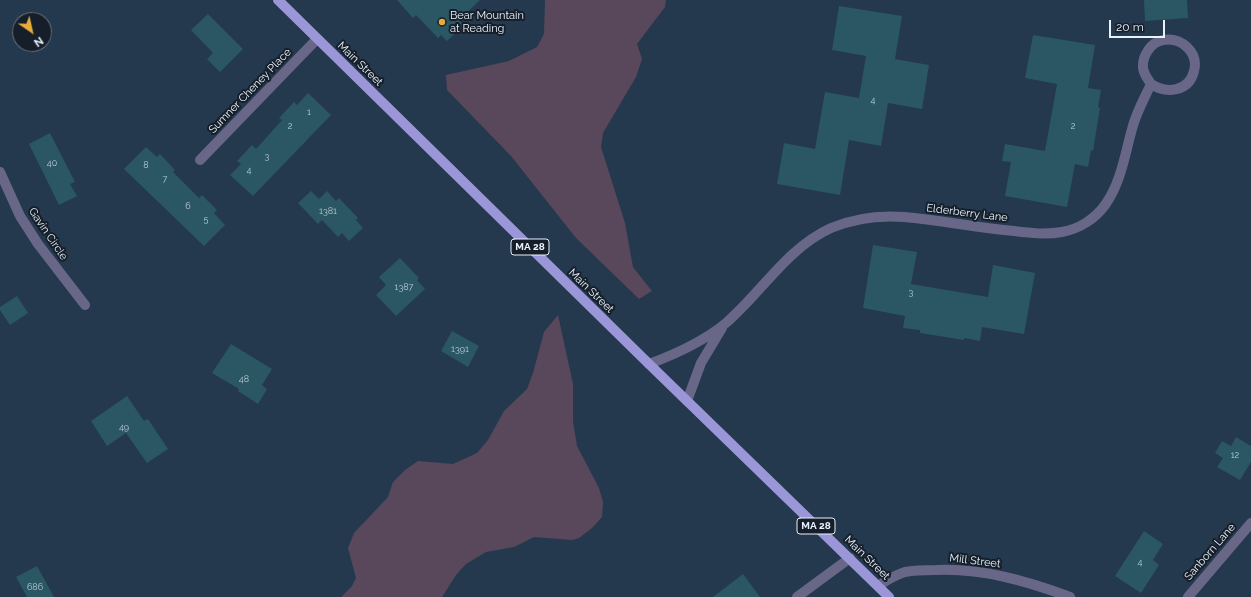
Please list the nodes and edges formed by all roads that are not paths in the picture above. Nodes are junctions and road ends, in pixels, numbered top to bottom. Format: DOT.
graph roads {
  1 [pos="278,0"];
  2 [pos="317,39"];
  3 [pos="1151,84"];
  4 [pos="200,160"];
  5 [pos="0,172"];
  6 [pos="85,305"];
  7 [pos="726,323"];
  8 [pos="649,364"];
  9 [pos="687,401"];
  10 [pos="1251,523"];
  11 [pos="850,558"];
  12 [pos="878,586"];
  13 [pos="797,597"];
  14 [pos="889,597"];
  15 [pos="1070,597"];
  16 [pos="1188,597"];
  1 -- 2 [label="main road, Main Street / MA 28"];
  2 -- 4 [label="street, Sumner Cheney Place"];
  2 -- 8 [label="main road, Main Street / MA 28"];
  3 -- 3 [label="street"];
  3 -- 7 [label="street, Elderberry Lane"];
  5 -- 6 [label="street, Gavin Circle"];
  7 -- 8 [label="street, Elderberry Lane"];
  7 -- 9 [label="street, Elderberry Lane"];
  8 -- 9 [label="main road, Main Street / MA 28"];
  9 -- 11 [label="main road, Main Street / MA 28"];
  10 -- 16 [label="street, Sanborn Lane"];
  11 -- 12 [label="main road, Main Street / MA 28"];
  11 -- 13 [label="street"];
  12 -- 14 [label="main road, Main Street / MA 28"];
  12 -- 15 [label="street, Mill Street"];
}
